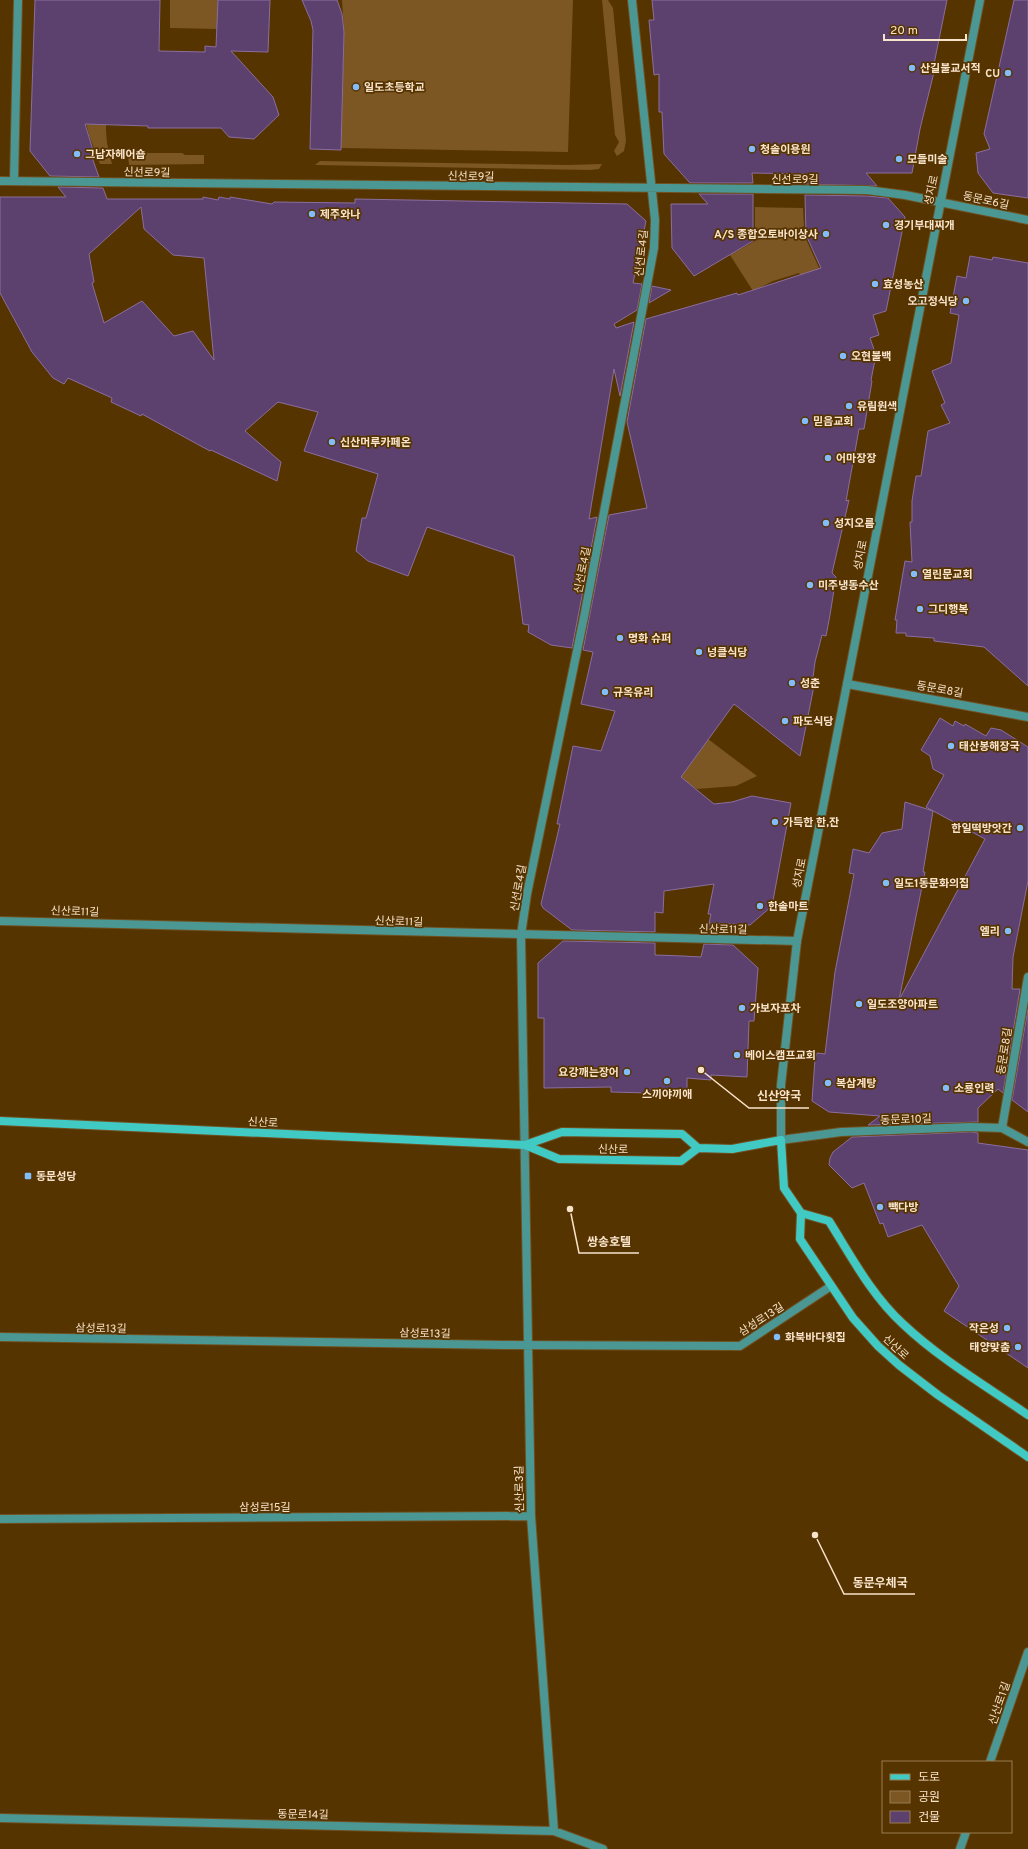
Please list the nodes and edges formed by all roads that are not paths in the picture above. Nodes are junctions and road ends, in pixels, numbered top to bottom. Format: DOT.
graph roads {
  1 [pos="18,0"];
  2 [pos="632,0"];
  3 [pos="980,0"];
  4 [pos="0,181"];
  5 [pos="14,181"];
  6 [pos="652,189"];
  7 [pos="940,202"];
  8 [pos="1028,220"];
  9 [pos="848,684"];
  10 [pos="1028,716"];
  11 [pos="0,921"];
  12 [pos="521,936"];
  13 [pos="797,941"];
  14 [pos="1028,977"];
  15 [pos="0,1120"];
  16 [pos="1002,1128"];
  17 [pos="781,1140"];
  18 [pos="1028,1142"];
  19 [pos="525,1145"];
  20 [pos="698,1148"];
  21 [pos="801,1213"];
  22 [pos="831,1286"];
  23 [pos="0,1337"];
  24 [pos="529,1345"];
  25 [pos="1028,1415"];
  26 [pos="1028,1457"];
  27 [pos="531,1516"];
  28 [pos="0,1519"];
  29 [pos="1028,1652"];
  30 [pos="990,1761"];
  31 [pos="0,1818"];
  32 [pos="554,1831"];
  33 [pos="966,1833"];
  34 [pos="603,1849"];
  35 [pos="960,1849"];
  1 -- 5 [label="street"];
  2 -- 6 [label="street, 신선로4길"];
  3 -- 7 [label="street, 성지로"];
  4 -- 5 [label="street, 신선로9길"];
  5 -- 6 [label="street, 신선로9길"];
  6 -- 7 [label="street, 신선로9길"];
  6 -- 12 [label="street, 신선로4길"];
  7 -- 8 [label="street, 동문로6길"];
  7 -- 9 [label="street, 성지로"];
  9 -- 10 [label="street, 동문로8길"];
  9 -- 13 [label="street, 성지로"];
  11 -- 12 [label="street, 신산로11길"];
  12 -- 13 [label="street, 신산로11길"];
  12 -- 19 [label="street, 신선로4길"];
  13 -- 17 [label="street, 성지로"];
  14 -- 16 [label="street, 동문로8길"];
  15 -- 19 [label="main road, 신산로"];
  16 -- 17 [label="street, 동문로10길"];
  16 -- 18 [label="street, 동문로10길"];
  17 -- 20 [label="main road"];
  17 -- 21 [label="main road"];
  19 -- 20 [label="main road, 신산로"];
  19 -- 20 [label="main road, 신산로"];
  19 -- 24 [label="street, 신산로3길"];
  21 -- 22 [label="main road, 신산로"];
  21 -- 25 [label="main road, 신산로"];
  22 -- 24 [label="street, 삼성로13길"];
  22 -- 26 [label="main road, 신산로"];
  23 -- 24 [label="street, 삼성로13길"];
  24 -- 27 [label="street, 신산로3길"];
  27 -- 28 [label="street, 삼성로15길"];
  27 -- 32 [label="street, 신산로3길"];
  29 -- 30 [label="street, 신산로1길"];
  31 -- 32 [label="street, 동문로14길"];
  32 -- 34 [label="street, 동문로14길"];
  33 -- 35 [label="street"];
}
